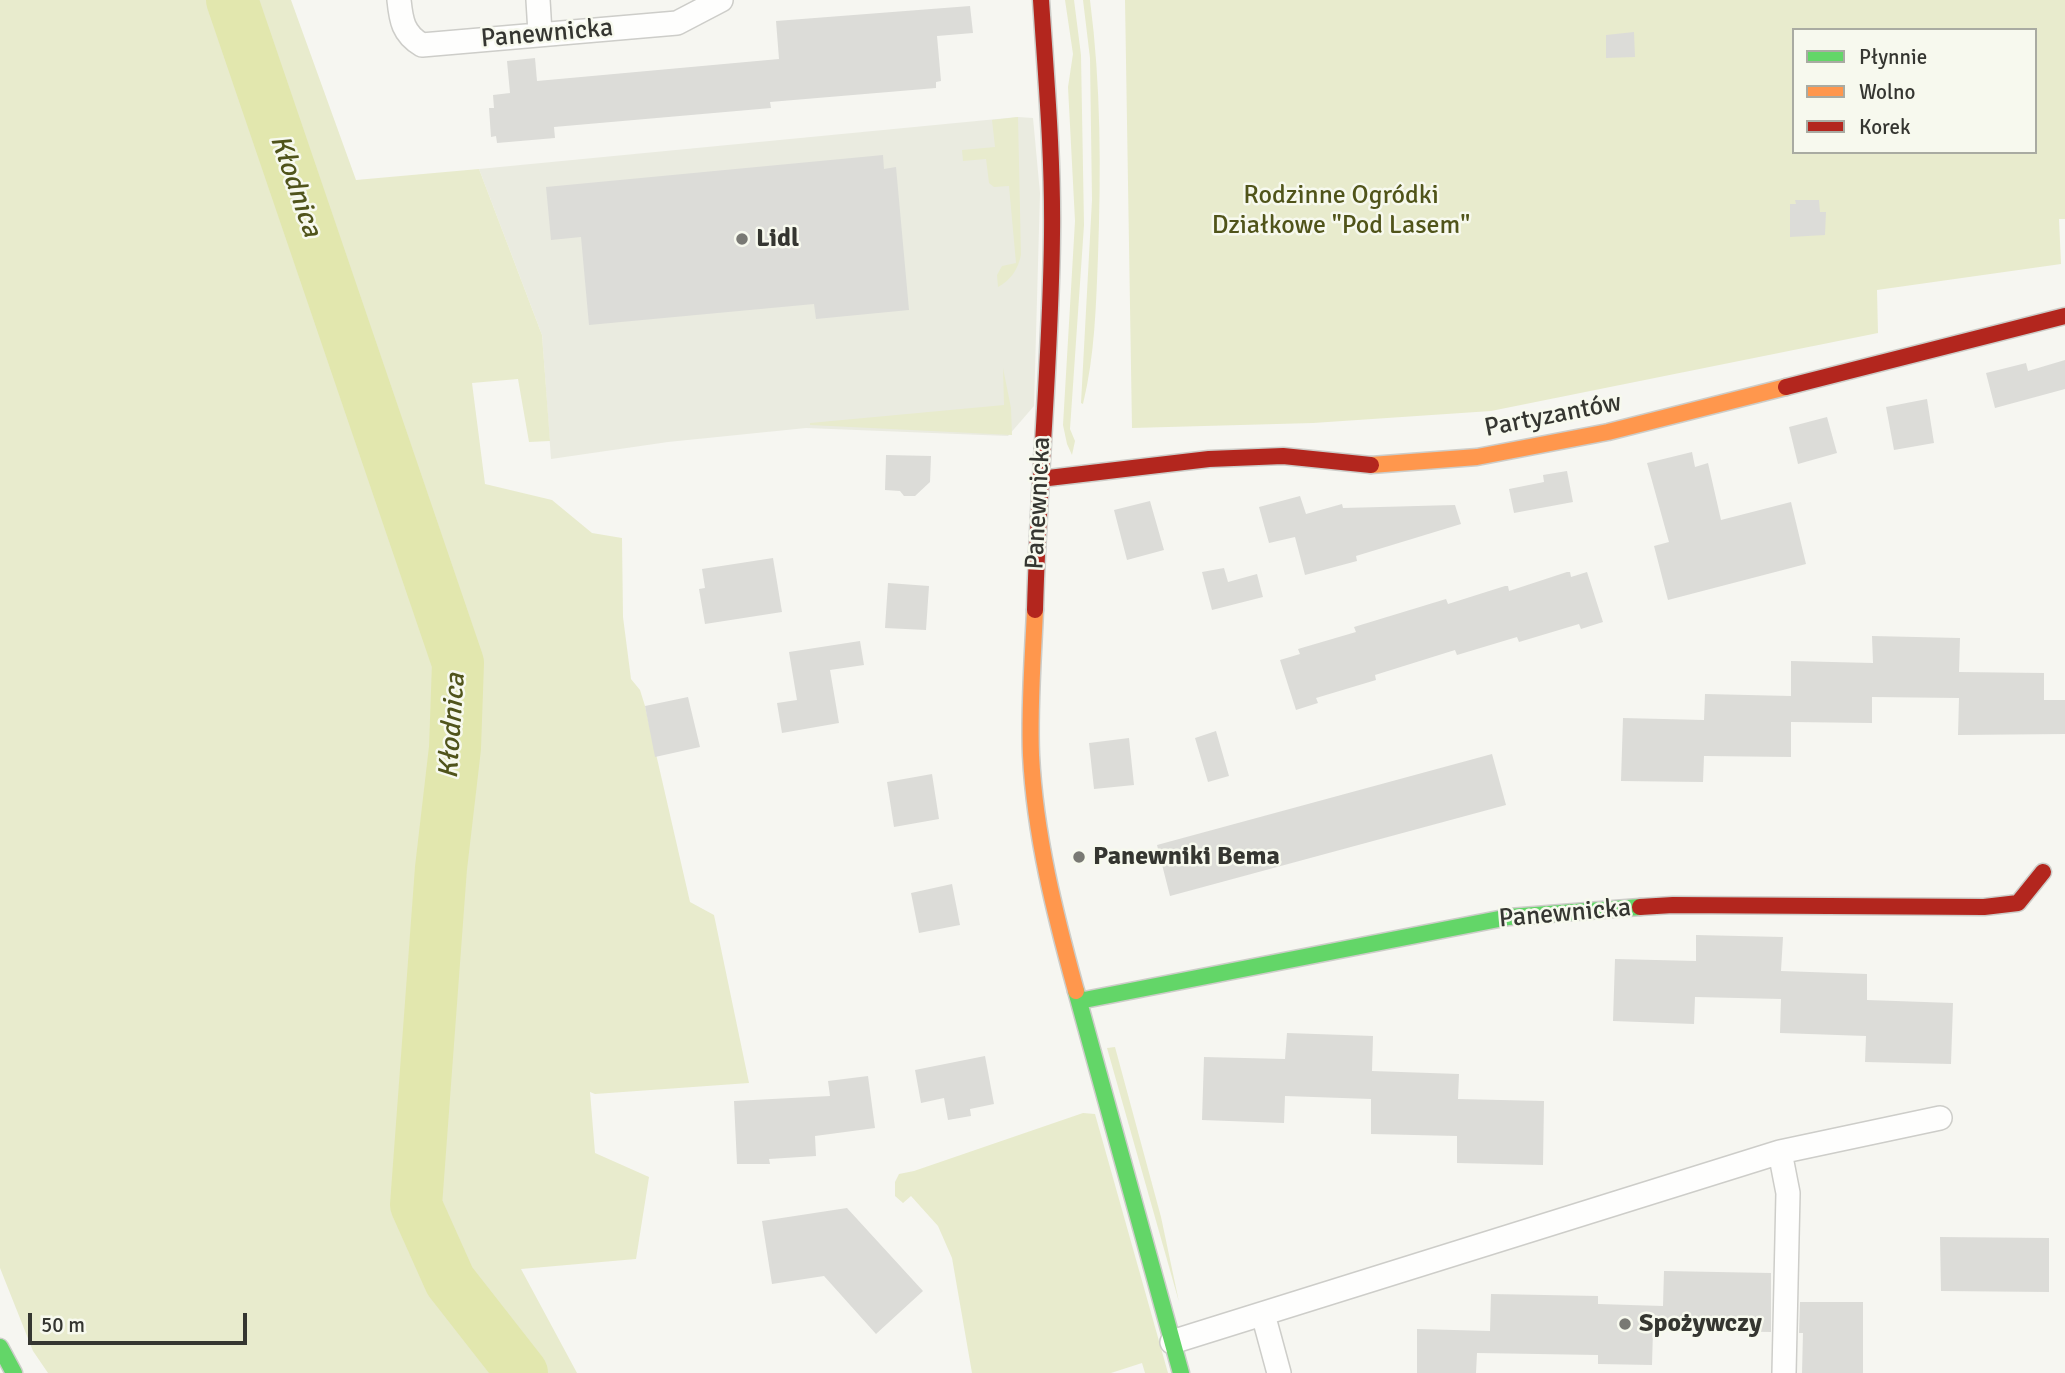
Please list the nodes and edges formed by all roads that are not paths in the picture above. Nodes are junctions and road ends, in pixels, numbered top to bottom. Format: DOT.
graph roads {
  1 [pos="400,0"];
  2 [pos="538,0"];
  3 [pos="721,0"];
  4 [pos="1041,0"];
  5 [pos="540,33"];
  6 [pos="2065,316"];
  7 [pos="1040,479"];
  8 [pos="2043,872"];
  9 [pos="1079,1001"];
  10 [pos="1940,1118"];
  11 [pos="1780,1152"];
  12 [pos="1263,1314"];
  13 [pos="1172,1342"];
  14 [pos="0,1347"];
  15 [pos="13,1373"];
  16 [pos="1181,1373"];
  17 [pos="1279,1373"];
  18 [pos="1784,1373"];
  1 -- 5 [label="street, Panewnicka"];
  2 -- 5 [label="street"];
  3 -- 5 [label="street, Panewnicka"];
  4 -- 7 [label="street, Panewnicka"];
  6 -- 7 [label="street, Partyzantów"];
  7 -- 9 [label="street, Panewnicka"];
  8 -- 9 [label="street, Panewnicka"];
  9 -- 13 [label="street, Panewnicka"];
  10 -- 11 [label="street"];
  11 -- 12 [label="street"];
  11 -- 18 [label="street"];
  12 -- 13 [label="street"];
  12 -- 17 [label="street"];
  13 -- 16 [label="street, Panewnicka"];
  14 -- 15 [label="street"];
}
